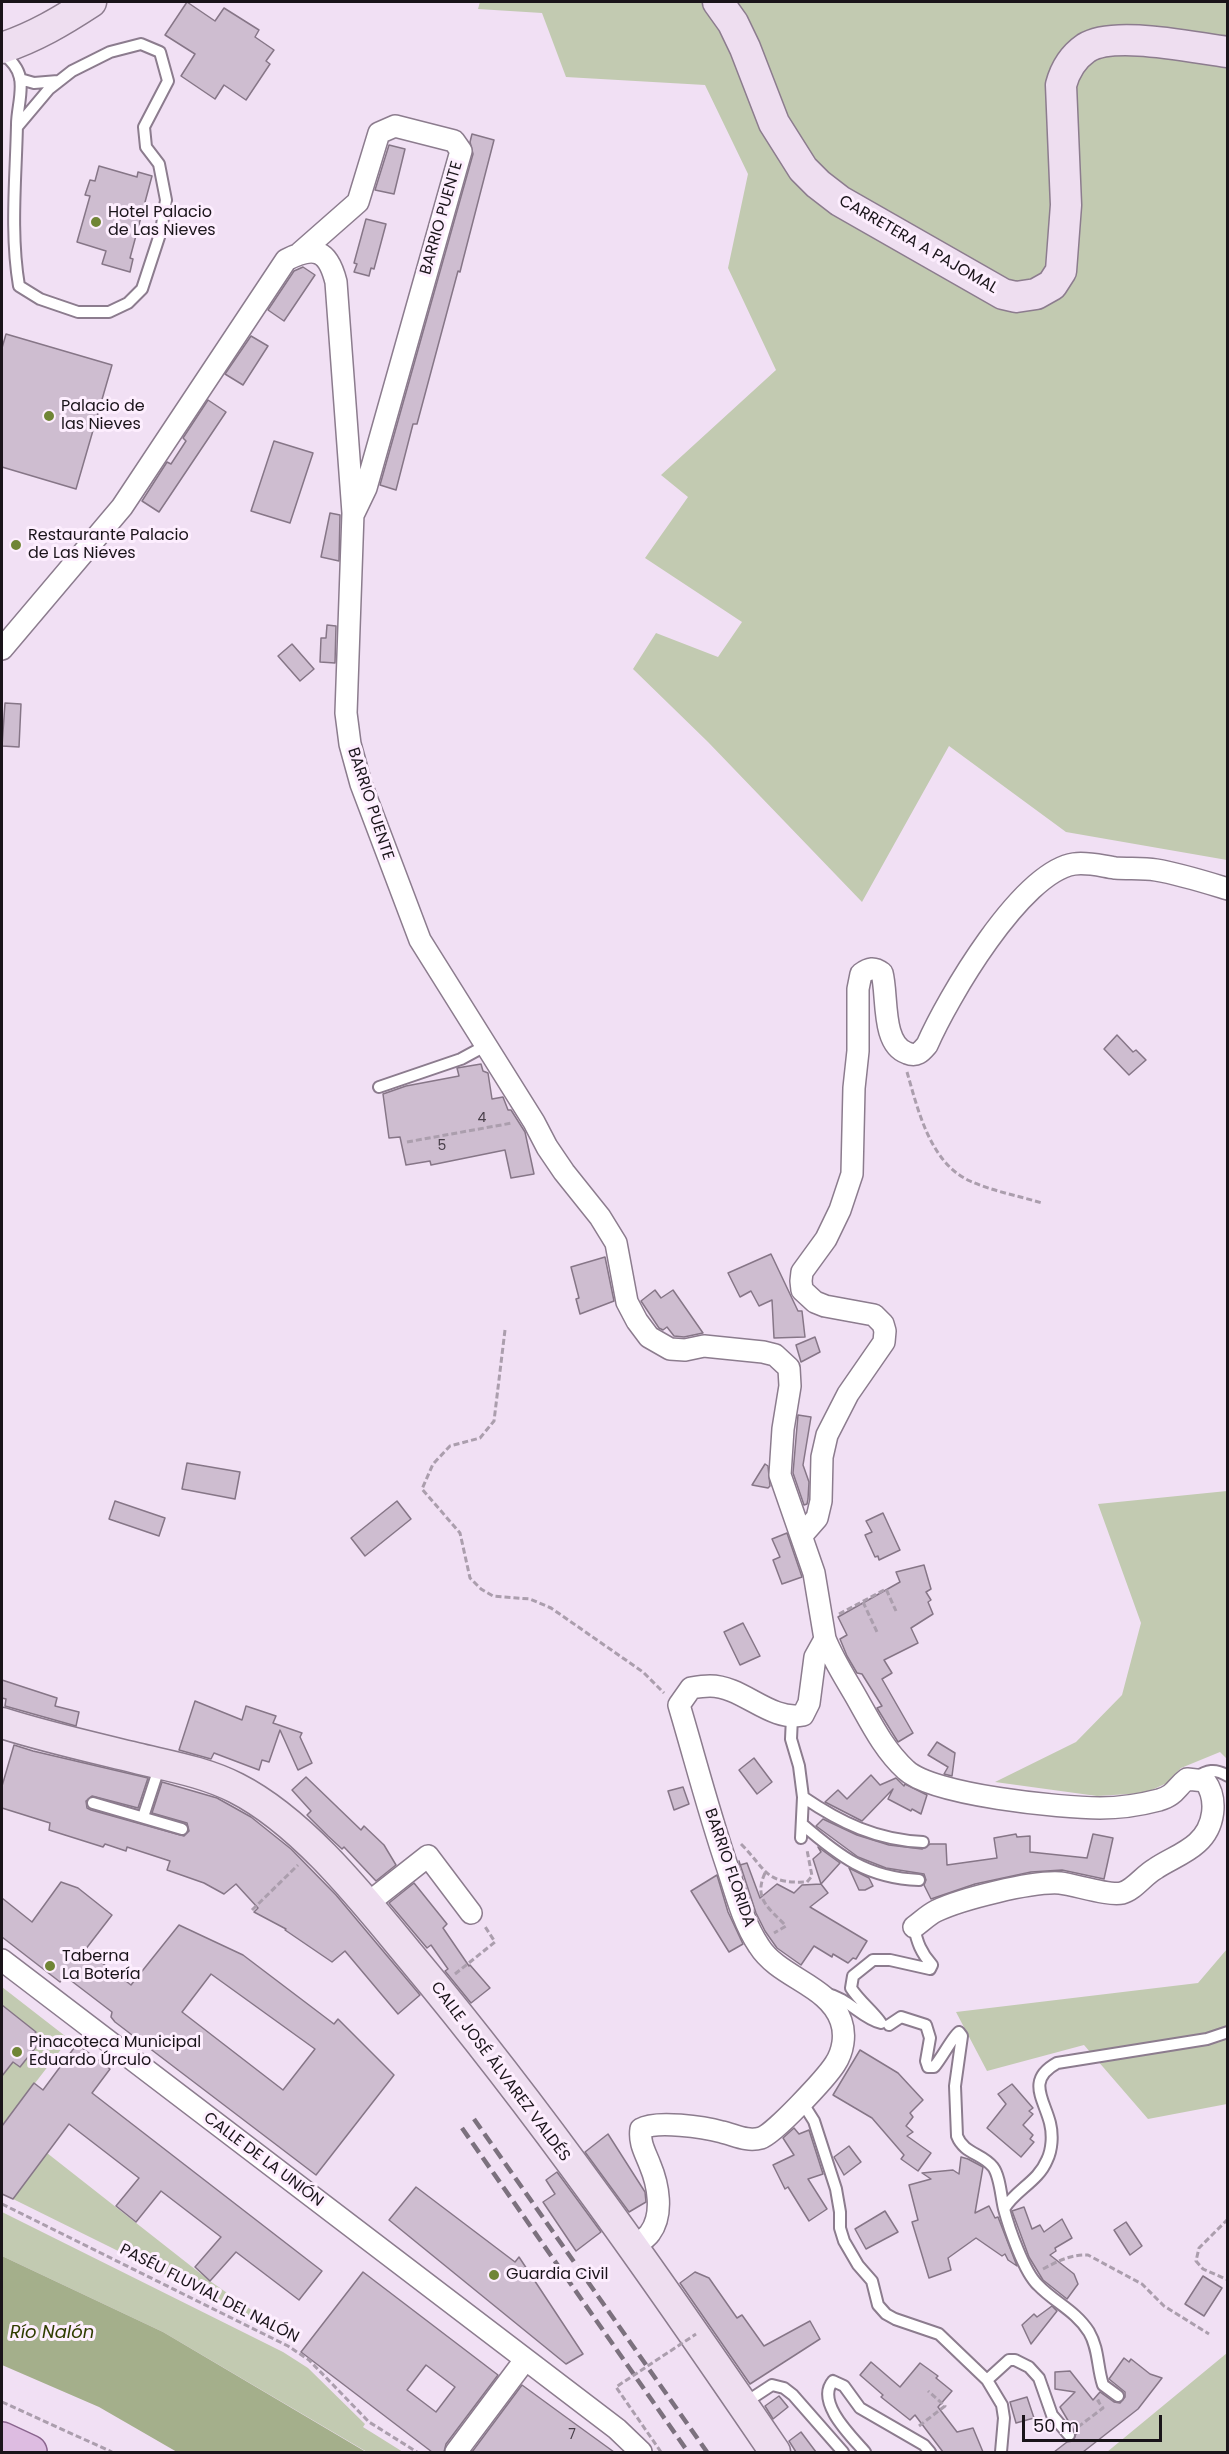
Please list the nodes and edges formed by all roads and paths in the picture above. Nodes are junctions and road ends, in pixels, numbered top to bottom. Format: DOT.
graph roads {
  1 [pos="91,2"];
  2 [pos="718,2"];
  3 [pos="2,49"];
  4 [pos="1227,52"];
  5 [pos="20,79"];
  6 [pos="60,81"];
  7 [pos="17,127"];
  8 [pos="300,253"];
  9 [pos="353,513"];
  10 [pos="2,649"];
  11 [pos="1227,889"];
  12 [pos="482,1042"];
  13 [pos="903,1052"];
  14 [pos="379,1087"];
  15 [pos="531,1118"];
  16 [pos="407,1142"];
  17 [pos="1041,1203"];
  18 [pos="505,1330"];
  19 [pos="802,1534"];
  20 [pos="862,1602"];
  21 [pos="896,1611"];
  22 [pos="832,1617"];
  23 [pos="877,1632"];
  24 [pos="825,1639"];
  25 [pos="679,1705"];
  26 [pos="792,1717"];
  27 [pos="2,1723"];
  28 [pos="160,1764"];
  29 [pos="1227,1776"];
  30 [pos="1194,1779"];
  31 [pos="803,1797"];
  32 [pos="93,1803"];
  33 [pos="143,1817"];
  34 [pos="802,1824"];
  35 [pos="182,1829"];
  36 [pos="715,1831"];
  37 [pos="801,1838"];
  38 [pos="923,1842"];
  39 [pos="315,1850"];
  40 [pos="765,1873"];
  41 [pos="919,1880"];
  42 [pos="367,1904"];
  43 [pos="252,1910"];
  44 [pos="471,1913"];
  45 [pos="914,1927"];
  46 [pos="758,1944"];
  47 [pos="2,1960"];
  48 [pos="437,1988"];
  49 [pos="818,1992"];
  50 [pos="889,2025"];
  51 [pos="1227,2032"];
  52 [pos="801,2102"];
  53 [pos="2,2204"];
  54 [pos="1004,2209"];
  55 [pos="1227,2219"];
  56 [pos="632,2247"];
  57 [pos="1031,2275"];
  58 [pos="1227,2280"];
  59 [pos="696,2334"];
  60 [pos="1209,2334"];
  61 [pos="525,2360"];
  62 [pos="987,2380"];
  63 [pos="928,2391"];
  64 [pos="1114,2393"];
  65 [pos="2,2402"];
  66 [pos="742,2404"];
  67 [pos="1069,2435"];
  68 [pos="911,2438"];
  69 [pos="2,2439"];
  70 [pos="30,2452"];
  71 [pos="112,2452"];
  72 [pos="417,2452"];
  73 [pos="456,2452"];
  74 [pos="640,2452"];
  75 [pos="661,2452"];
  76 [pos="775,2452"];
  77 [pos="843,2452"];
  78 [pos="865,2452"];
  79 [pos="930,2452"];
  80 [pos="1001,2452"];
  1 -- 3 [label="street"];
  2 -- 4 [label="street, CARRETERA A PAJOMAL"];
  3 -- 5 [label="lane"];
  5 -- 6 [label="lane"];
  5 -- 7 [label="lane"];
  6 -- 7 [label="lane"];
  6 -- 7 [label="lane"];
  8 -- 9 [label="street, BARRIO PUENTE"];
  8 -- 9 [label="street, BARRIO PUENTE"];
  8 -- 10 [label="street, BARRIO PUENTE"];
  9 -- 12 [label="street, BARRIO PUENTE"];
  11 -- 13 [label="street"];
  12 -- 14 [label="lane"];
  12 -- 15 [label="street, BARRIO PUENTE"];
  13 -- 17 [label="path"];
  13 -- 19 [label="street"];
  15 -- 16 [label="path"];
  15 -- 19 [label="street, BARRIO PUENTE"];
  18 -- 25 [label="path"];
  19 -- 24 [label="street"];
  20 -- 21 [label="path"];
  20 -- 22 [label="path"];
  20 -- 23 [label="path"];
  24 -- 26 [label="street"];
  24 -- 30 [label="street"];
  25 -- 26 [label="street"];
  25 -- 36 [label="street, BARRIO FLORIDA"];
  26 -- 31 [label="lane"];
  27 -- 28 [label="street, CALLE JOSÉ ÁLVAREZ VALDÉS"];
  28 -- 33 [label="lane"];
  28 -- 39 [label="street, CALLE JOSÉ ÁLVAREZ VALDÉS"];
  29 -- 30 [label="lane"];
  30 -- 45 [label="street"];
  31 -- 34 [label="lane"];
  31 -- 38 [label="lane"];
  32 -- 33 [label="lane"];
  33 -- 35 [label="lane"];
  34 -- 37 [label="lane"];
  34 -- 41 [label="lane"];
  36 -- 40 [label="path"];
  36 -- 46 [label="street, BARRIO FLORIDA"];
  37 -- 40 [label="path"];
  39 -- 42 [label="street, CALLE JOSÉ ÁLVAREZ VALDÉS"];
  39 -- 43 [label="path"];
  40 -- 46 [label="path"];
  42 -- 44 [label="street"];
  42 -- 48 [label="street, CALLE JOSÉ ÁLVAREZ VALDÉS"];
  44 -- 48 [label="path"];
  45 -- 49 [label="lane"];
  46 -- 49 [label="street, BARRIO FLORIDA"];
  47 -- 61 [label="street, CALLE DE LA UNIÓN"];
  48 -- 56 [label="street, CALLE JOSÉ ÁLVAREZ VALDÉS"];
  49 -- 52 [label="street, BARRIO FLORIDA"];
  50 -- 54 [label="lane"];
  51 -- 54 [label="lane"];
  52 -- 56 [label="street, BARRIO FLORIDA"];
  52 -- 62 [label="lane"];
  53 -- 72 [label="path, PASÉU FLUVIAL DEL NALÓN"];
  54 -- 57 [label="lane"];
  55 -- 58 [label="path"];
  56 -- 59 [label="street, CALLE JOSÉ ÁLVAREZ VALDÉS"];
  57 -- 60 [label="path"];
  57 -- 64 [label="lane"];
  59 -- 66 [label="street, CALLE JOSÉ ÁLVAREZ VALDÉS"];
  59 -- 75 [label="path, bridge"];
  61 -- 73 [label="street"];
  61 -- 74 [label="street, CALLE DE LA UNIÓN"];
  62 -- 67 [label="lane"];
  62 -- 80 [label="lane"];
  63 -- 68 [label="path"];
  64 -- 67 [label="path"];
  65 -- 71 [label="path"];
  66 -- 76 [label="street, CALLE JOSÉ ÁLVAREZ VALDÉS"];
  66 -- 77 [label="lane"];
  68 -- 78 [label="lane"];
  68 -- 79 [label="lane"];
  69 -- 70 [label="main road"];
}
